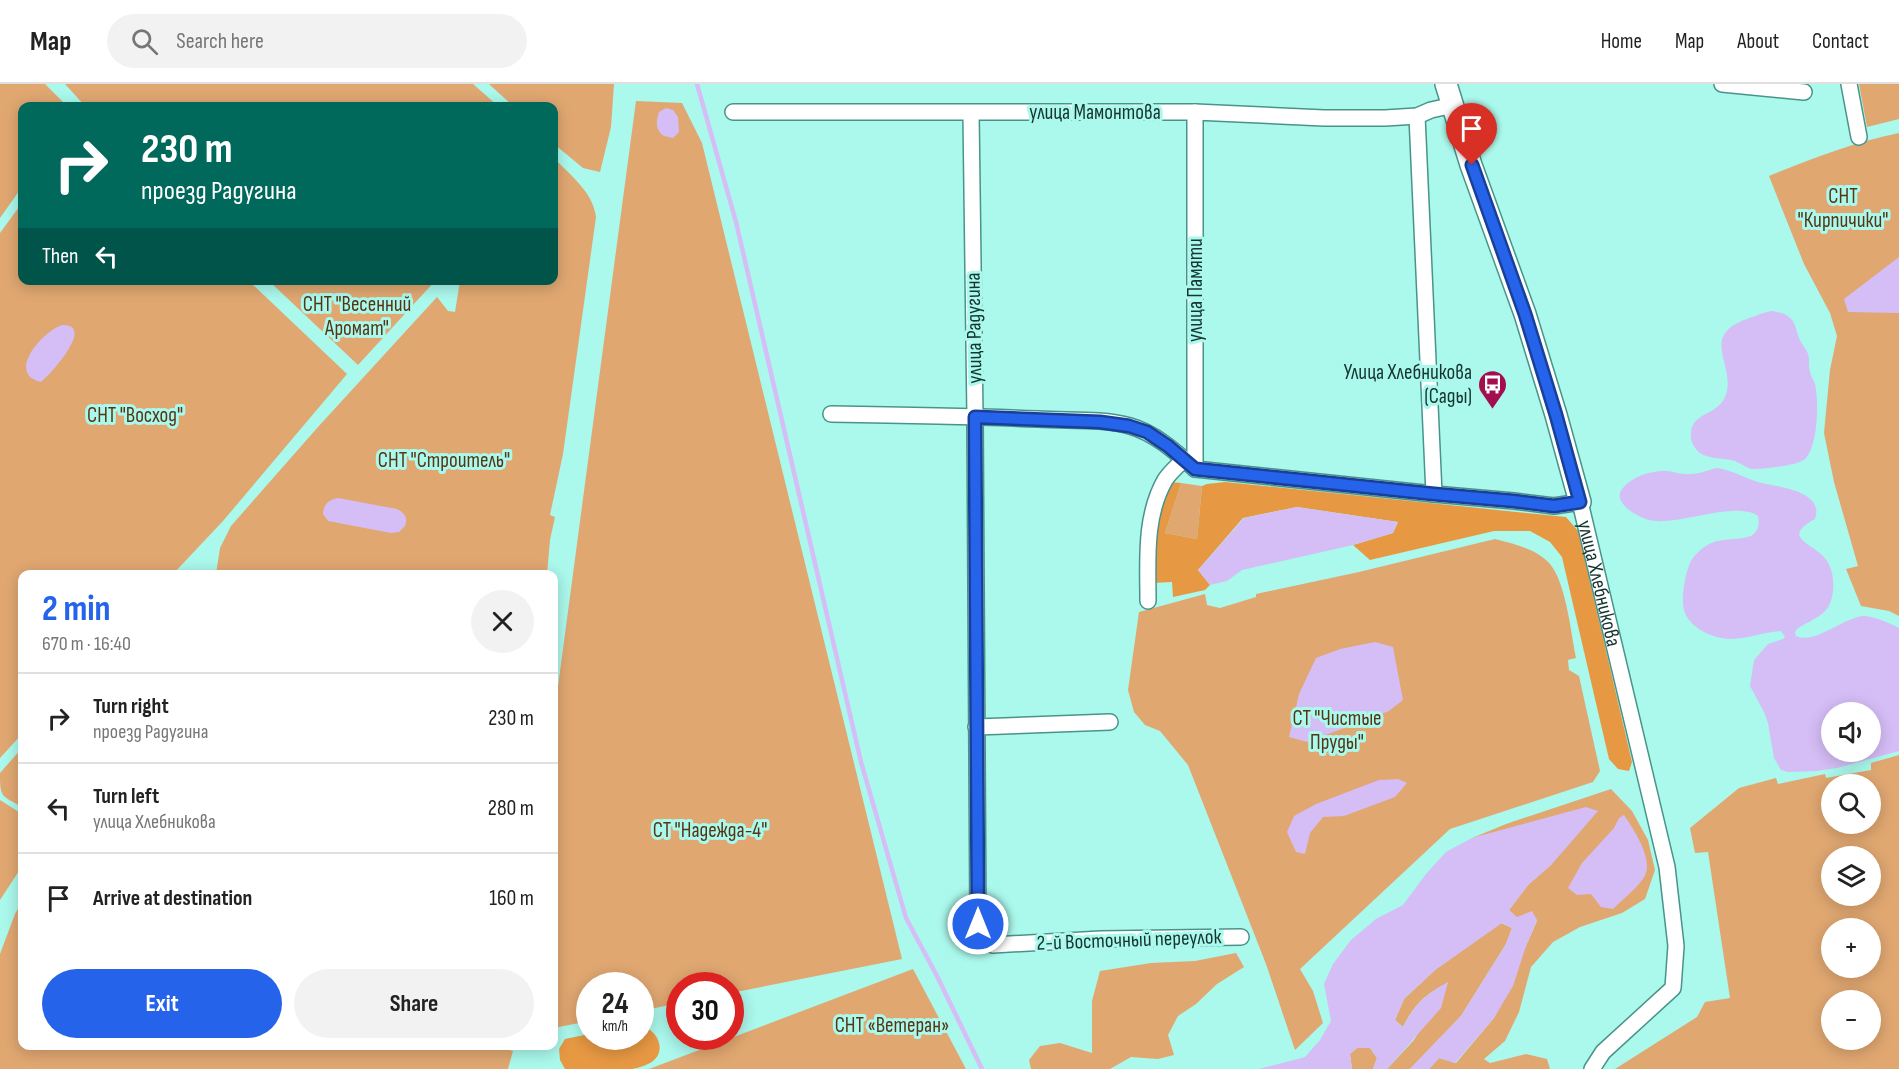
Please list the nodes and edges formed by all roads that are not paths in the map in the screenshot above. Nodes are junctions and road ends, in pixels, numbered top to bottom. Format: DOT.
graph roads {
  1 [pos="1446,84"];
  2 [pos="1722,84"];
  3 [pos="1850,84"];
  4 [pos="1804,93"];
  5 [pos="1454,105"];
  6 [pos="733,112"];
  7 [pos="1195,112"];
  8 [pos="971,113"];
  9 [pos="1417,116"];
  10 [pos="1859,136"];
  11 [pos="831,414"];
  12 [pos="975,417"];
  13 [pos="1190,464"];
  14 [pos="1434,494"];
  15 [pos="1580,502"];
  16 [pos="1148,601"];
  17 [pos="1110,722"];
  18 [pos="976,727"];
  19 [pos="1241,937"];
  20 [pos="982,939"];
  21 [pos="1592,1069"];
  1 -- 5 [label="street, улица Хлебникова"];
  2 -- 4 [label="street"];
  3 -- 10 [label="street"];
  5 -- 9 [label="street, улица Мамонтова"];
  5 -- 15 [label="street, улица Хлебникова"];
  6 -- 8 [label="street, улица Мамонтова"];
  7 -- 8 [label="street, улица Мамонтова"];
  7 -- 9 [label="street, улица Мамонтова"];
  7 -- 13 [label="street, улица Памяти"];
  8 -- 12 [label="street, улица Радугина"];
  9 -- 14 [label="street"];
  11 -- 12 [label="street"];
  12 -- 13 [label="street"];
  12 -- 18 [label="street, улица Радугина"];
  13 -- 14 [label="street"];
  13 -- 16 [label="street"];
  14 -- 15 [label="street"];
  15 -- 21 [label="street, улица Хлебникова"];
  17 -- 18 [label="street"];
  18 -- 20 [label="street, улица Радугина"];
  19 -- 20 [label="street, 2-й Восточный переулок"];
}
